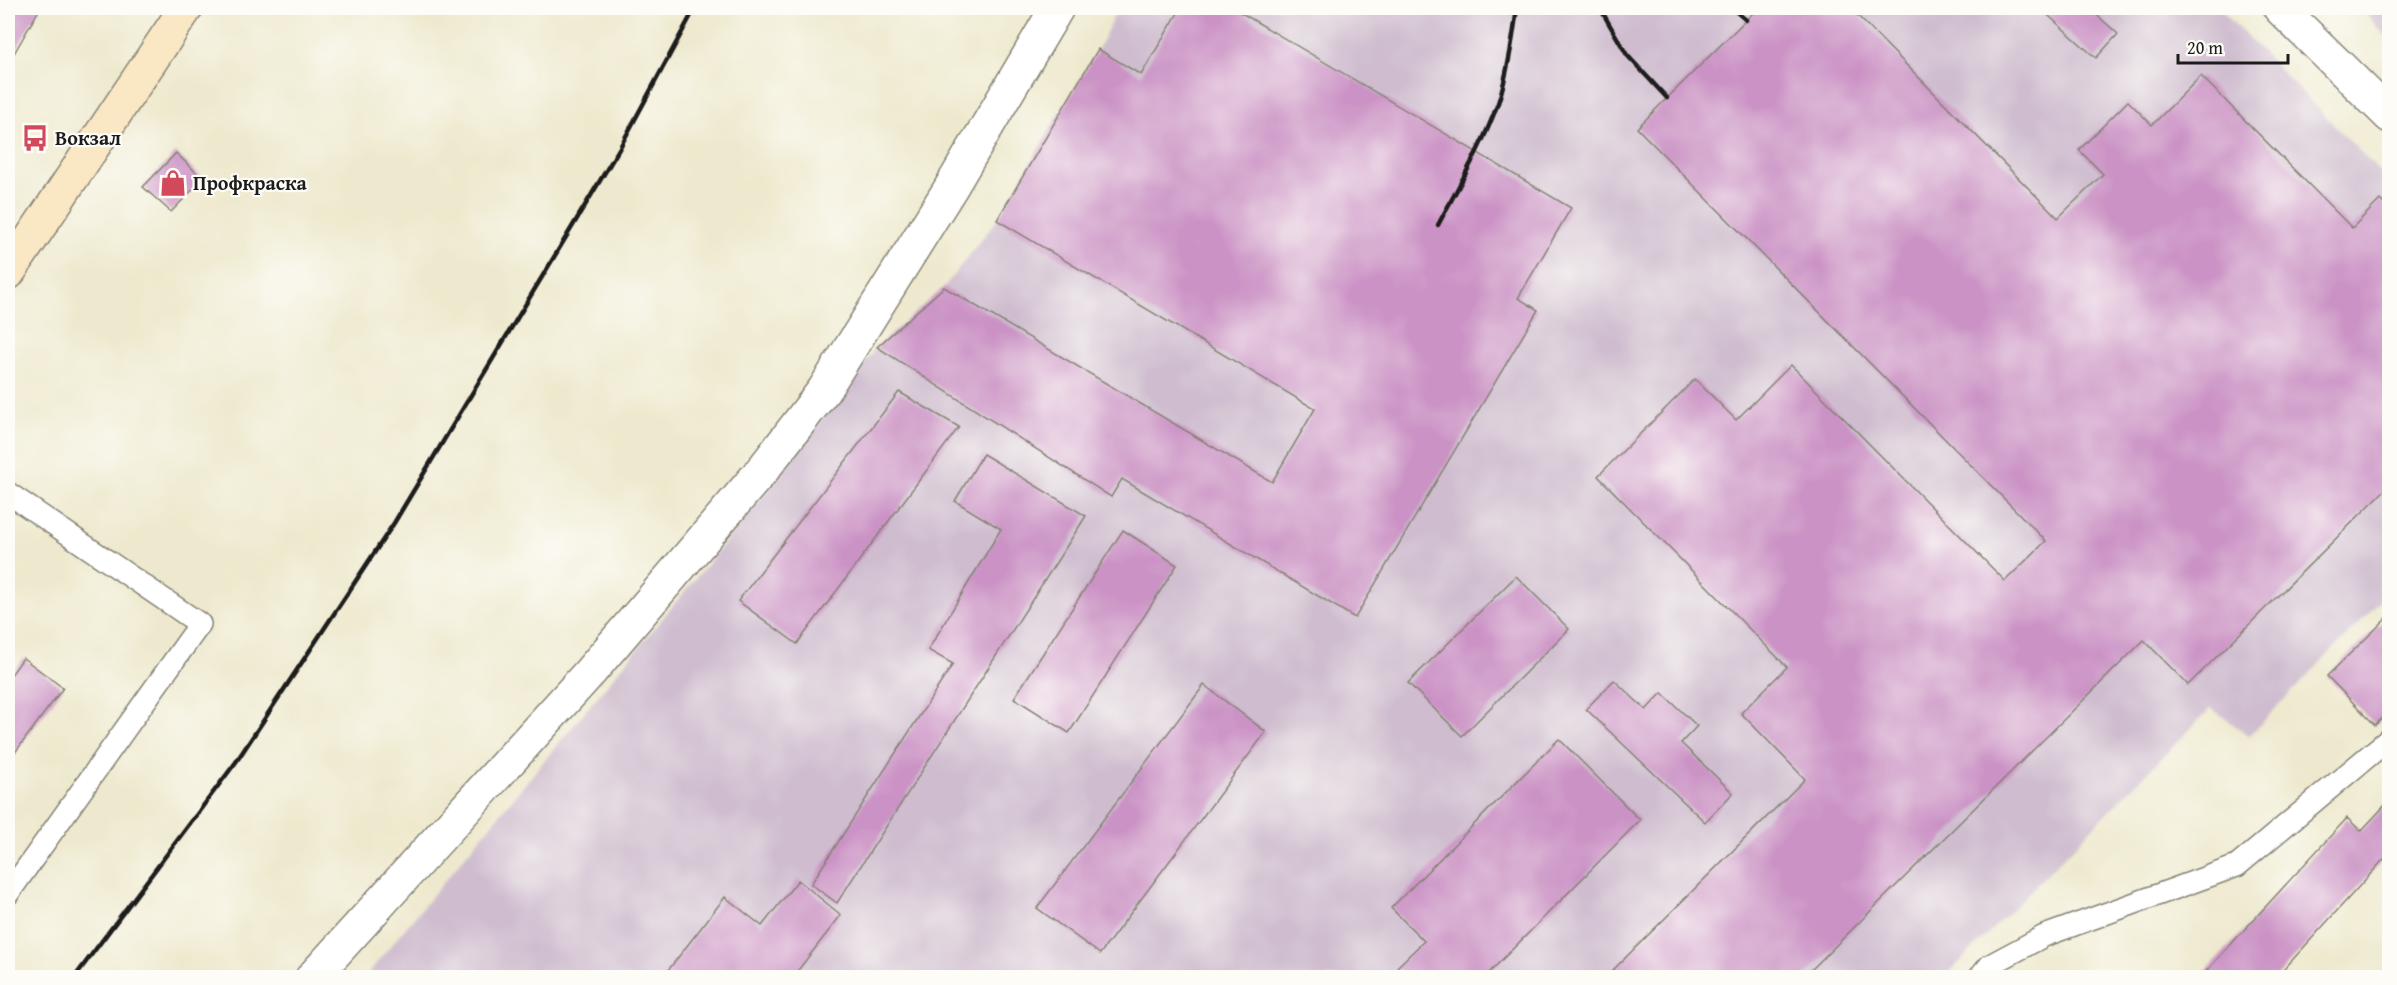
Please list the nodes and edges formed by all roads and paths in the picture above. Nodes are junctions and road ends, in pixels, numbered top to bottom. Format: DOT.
graph roads {
  1 [pos="186,8"];
  2 [pos="1057,8"];
  3 [pos="2280,8"];
  4 [pos="2390,116"];
  5 [pos="13,254"];
  6 [pos="8,493"];
  7 [pos="2390,738"];
  8 [pos="8,894"];
  9 [pos="312,978"];
  10 [pos="1979,978"];
  1 -- 5 [label="street"];
  2 -- 9 [label="street"];
  3 -- 4 [label="street"];
  6 -- 8 [label="lane"];
  7 -- 10 [label="lane"];
}
